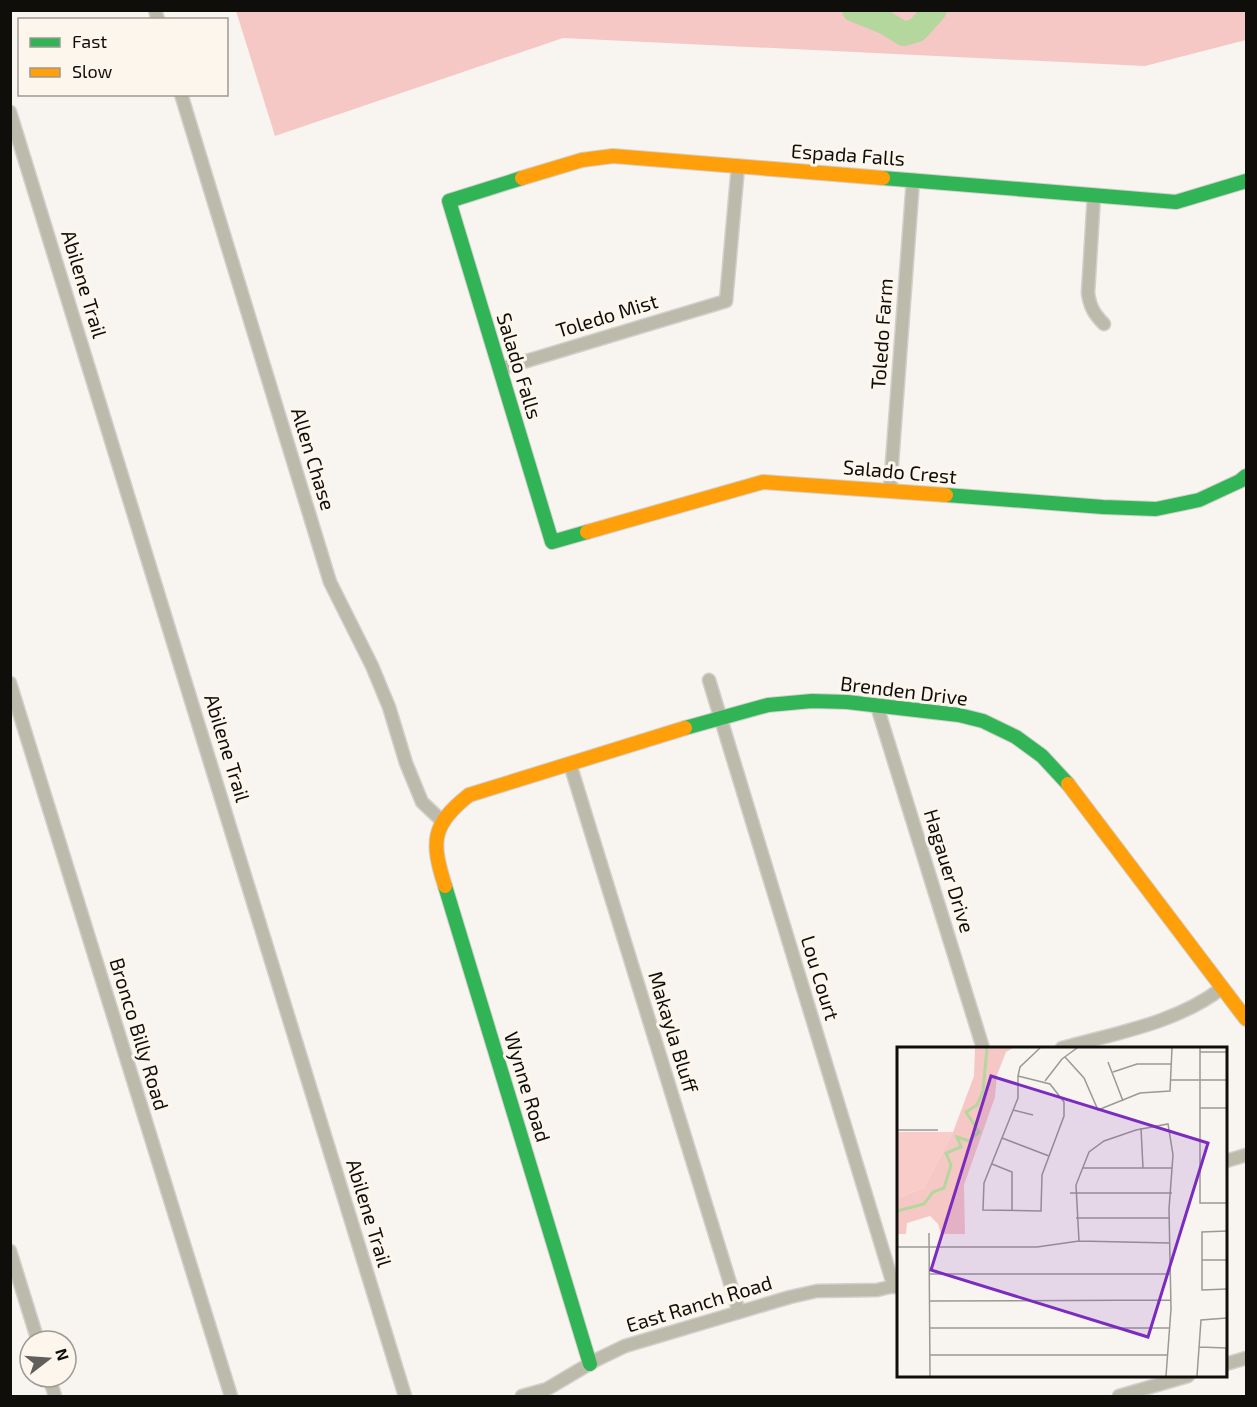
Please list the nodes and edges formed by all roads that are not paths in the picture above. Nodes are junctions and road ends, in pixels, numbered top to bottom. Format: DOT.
graph roads {
  1 [pos="182,96"];
  2 [pos="10,111"];
  3 [pos="738,166"];
  4 [pos="913,180"];
  5 [pos="1246,181"];
  6 [pos="1094,195"];
  7 [pos="449,201"];
  8 [pos="1104,324"];
  9 [pos="500,369"];
  10 [pos="1246,476"];
  11 [pos="891,490"];
  12 [pos="552,542"];
  13 [pos="709,680"];
  14 [pos="10,682"];
  15 [pos="877,706"];
  16 [pos="719,717"];
  17 [pos="570,764"];
  18 [pos="441,820"];
  19 [pos="1222,988"];
  20 [pos="1246,1019"];
  21 [pos="983,1047"];
  22 [pos="1066,1047"];
  23 [pos="1246,1155"];
  24 [pos="1227,1161"];
  25 [pos="10,1251"];
  26 [pos="896,1286"];
  27 [pos="739,1312"];
  28 [pos="34,1329"];
  29 [pos="1246,1358"];
  30 [pos="591,1364"];
  31 [pos="1227,1364"];
  32 [pos="1185,1377"];
  33 [pos="231,1396"];
  34 [pos="405,1396"];
  35 [pos="522,1396"];
  36 [pos="1119,1396"];
  1 -- 18 [label="street, Allen Chase"];
  2 -- 34 [label="street, Abilene Trail"];
  3 -- 4 [label="street, Espada Falls"];
  3 -- 7 [label="street, Espada Falls"];
  3 -- 9 [label="street, Toledo Mist"];
  4 -- 6 [label="street, Espada Falls"];
  4 -- 11 [label="street, Toledo Farm"];
  5 -- 6 [label="street, Espada Falls"];
  6 -- 8 [label="street"];
  7 -- 9 [label="street, Salado Falls"];
  9 -- 12 [label="street, Salado Falls"];
  10 -- 11 [label="street, Salado Crest"];
  11 -- 12 [label="street, Salado Crest"];
  13 -- 16 [label="street, Lou Court"];
  14 -- 33 [label="street, Bronco Billy Road"];
  15 -- 16 [label="street, Brenden Drive"];
  15 -- 19 [label="street, Brenden Drive"];
  15 -- 21 [label="street, Hagauer Drive"];
  16 -- 17 [label="street, Brenden Drive"];
  16 -- 26 [label="street, Lou Court"];
  17 -- 18 [label="street, Brenden Drive"];
  17 -- 27 [label="street, Makayla Bluff"];
  18 -- 30 [label="street, Wynne Road"];
  19 -- 20 [label="street, Brenden Drive"];
  19 -- 22 [label="street"];
  23 -- 24 [label="street"];
  25 -- 28 [label="street"];
  26 -- 27 [label="street, East Ranch Road"];
  27 -- 30 [label="street, East Ranch Road"];
  29 -- 31 [label="street"];
  30 -- 35 [label="street, East Ranch Road"];
  32 -- 36 [label="street"];
}
